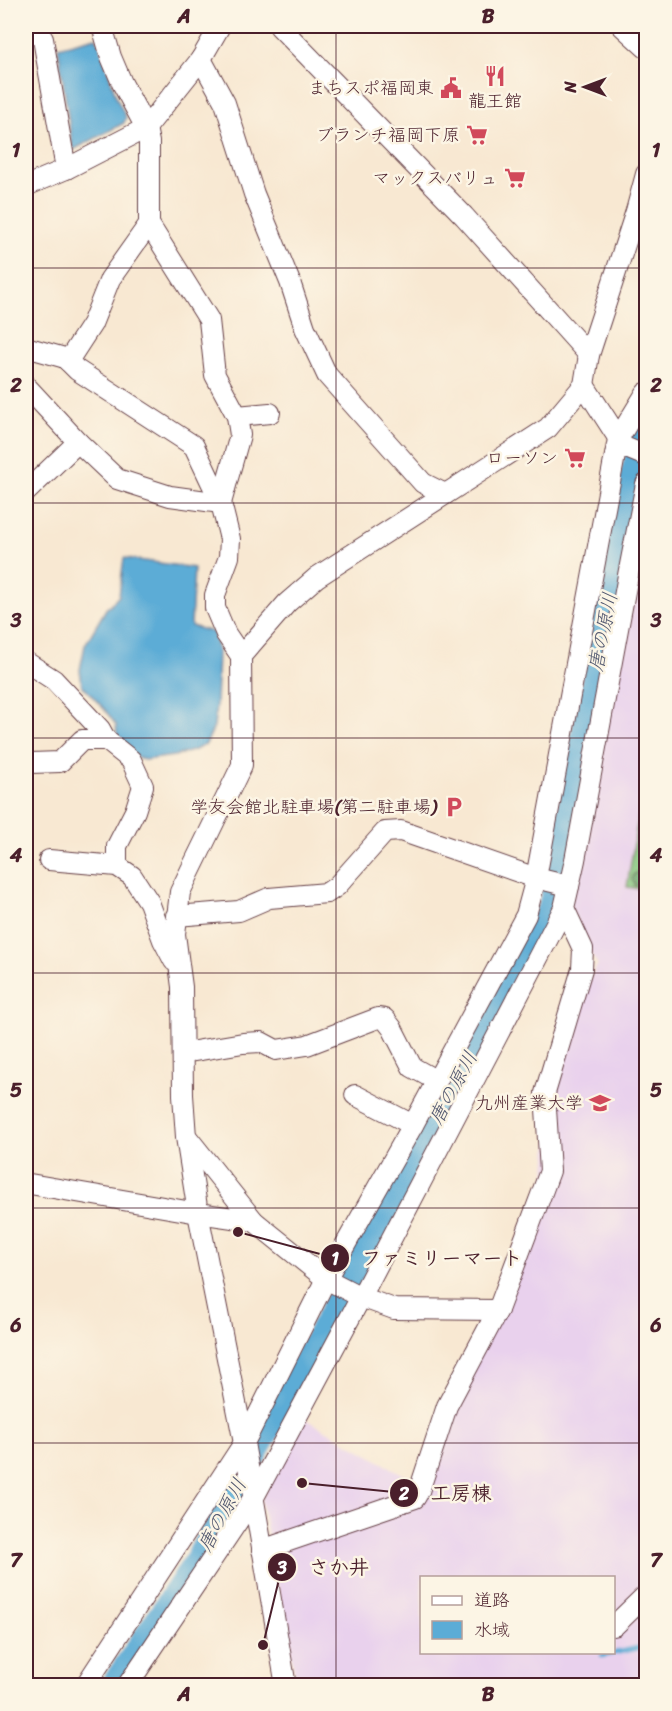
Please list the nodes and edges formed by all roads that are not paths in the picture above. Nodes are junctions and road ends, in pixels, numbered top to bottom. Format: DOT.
graph roads {
  1 [pos="34,26"];
  2 [pos="102,26"];
  3 [pos="279,26"];
  4 [pos="622,26"];
  5 [pos="216,29"];
  6 [pos="646,48"];
  7 [pos="201,59"];
  8 [pos="146,128"];
  9 [pos="66,169"];
  10 [pos="646,174"];
  11 [pos="26,186"];
  12 [pos="641,214"];
  13 [pos="149,224"];
  14 [pos="26,347"];
  15 [pos="589,355"];
  16 [pos="68,361"];
  17 [pos="584,385"];
  18 [pos="26,386"];
  19 [pos="646,393"];
  20 [pos="270,413"];
  21 [pos="237,416"];
  22 [pos="78,442"];
  23 [pos="621,443"];
  24 [pos="646,456"];
  25 [pos="646,484"];
  26 [pos="26,492"];
  27 [pos="445,494"];
  28 [pos="220,503"];
  29 [pos="241,656"];
  30 [pos="26,662"];
  31 [pos="106,740"];
  32 [pos="26,762"];
  33 [pos="49,860"];
  34 [pos="117,866"];
  35 [pos="536,878"];
  36 [pos="569,886"];
  37 [pos="564,908"];
  38 [pos="176,916"];
  39 [pos="180,971"];
  40 [pos="183,1053"];
  41 [pos="437,1081"];
  42 [pos="355,1095"];
  43 [pos="413,1125"];
  44 [pos="186,1137"];
  45 [pos="26,1186"];
  46 [pos="198,1213"];
  47 [pos="254,1221"];
  48 [pos="329,1281"];
  49 [pos="356,1295"];
  50 [pos="498,1310"];
  51 [pos="245,1448"];
  52 [pos="253,1492"];
  53 [pos="262,1550"];
  54 [pos="646,1595"];
  55 [pos="615,1625"];
  56 [pos="85,1686"];
  57 [pos="127,1686"];
  58 [pos="286,1686"];
  1 -- 9 [label="street"];
  2 -- 8 [label="street"];
  3 -- 15 [label="street"];
  4 -- 6 [label="street"];
  5 -- 7 [label="street"];
  7 -- 8 [label="street"];
  7 -- 27 [label="street"];
  8 -- 9 [label="street"];
  8 -- 13 [label="street"];
  9 -- 11 [label="street"];
  10 -- 12 [label="street"];
  12 -- 15 [label="street"];
  13 -- 16 [label="street"];
  13 -- 21 [label="street"];
  14 -- 16 [label="street"];
  15 -- 17 [label="street"];
  16 -- 28 [label="street"];
  17 -- 23 [label="street"];
  17 -- 27 [label="street"];
  18 -- 22 [label="street"];
  19 -- 23 [label="street"];
  20 -- 21 [label="street"];
  21 -- 28 [label="street"];
  22 -- 26 [label="street"];
  22 -- 28 [label="street"];
  23 -- 24 [label="street"];
  23 -- 35 [label="street"];
  25 -- 36 [label="street"];
  27 -- 29 [label="street"];
  28 -- 29 [label="street"];
  29 -- 38 [label="street"];
  30 -- 31 [label="street"];
  31 -- 32 [label="street"];
  31 -- 34 [label="street"];
  33 -- 34 [label="street"];
  34 -- 39 [label="street"];
  35 -- 36 [label="street"];
  35 -- 38 [label="street"];
  35 -- 41 [label="street"];
  36 -- 37 [label="street"];
  37 -- 49 [label="street"];
  37 -- 50 [label="street"];
  38 -- 39 [label="street"];
  39 -- 40 [label="street"];
  40 -- 41 [label="street"];
  40 -- 44 [label="street"];
  41 -- 43 [label="street"];
  42 -- 43 [label="street"];
  43 -- 48 [label="street"];
  44 -- 46 [label="street"];
  44 -- 47 [label="street"];
  45 -- 46 [label="street"];
  46 -- 47 [label="street"];
  46 -- 51 [label="street"];
  47 -- 48 [label="street"];
  48 -- 49 [label="street"];
  48 -- 51 [label="street"];
  49 -- 50 [label="street"];
  49 -- 52 [label="street"];
  50 -- 53 [label="street"];
  51 -- 52 [label="street"];
  51 -- 56 [label="street"];
  52 -- 53 [label="street"];
  52 -- 57 [label="street"];
  53 -- 58 [label="street"];
  54 -- 55 [label="street"];
}
